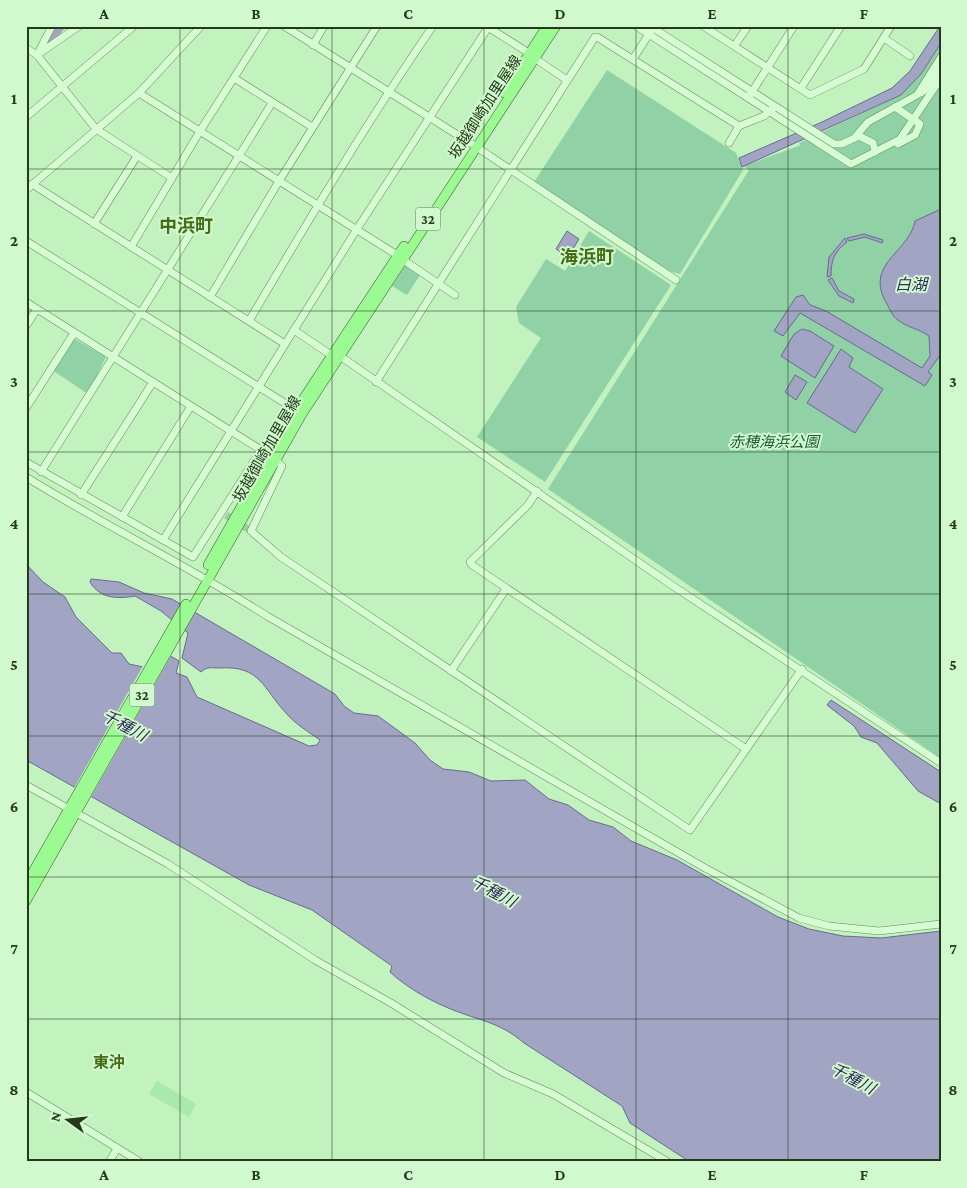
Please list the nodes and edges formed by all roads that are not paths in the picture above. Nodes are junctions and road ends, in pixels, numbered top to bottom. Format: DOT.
graph roads {
  1 [pos="52,26"];
  2 [pos="79,26"];
  3 [pos="134,26"];
  4 [pos="201,26"];
  5 [pos="267,26"];
  6 [pos="284,26"];
  7 [pos="324,26"];
  8 [pos="377,26"];
  9 [pos="433,26"];
  10 [pos="547,26"];
  11 [pos="556,26"];
  12 [pos="636,26"];
  13 [pos="703,26"];
  14 [pos="748,26"];
  15 [pos="794,26"];
  16 [pos="842,26"];
  17 [pos="892,26"];
  18 [pos="488,27"];
  19 [pos="651,29"];
  20 [pos="884,38"];
  21 [pos="314,44"];
  22 [pos="735,45"];
  23 [pos="26,48"];
  24 [pos="37,55"];
  25 [pos="532,56"];
  26 [pos="910,56"];
  27 [pos="941,58"];
  28 [pos="633,59"];
  29 [pos="350,67"];
  30 [pos="767,68"];
  31 [pos="234,78"];
  32 [pos="941,78"];
  33 [pos="567,80"];
  34 [pos="62,88"];
  35 [pos="801,88"];
  36 [pos="388,90"];
  37 [pos="139,93"];
  38 [pos="750,95"];
  39 [pos="272,103"];
  40 [pos="895,108"];
  41 [pos="772,110"];
  42 [pos="26,117"];
  43 [pos="430,117"];
  44 [pos="915,118"];
  45 [pos="739,126"];
  46 [pos="312,127"];
  47 [pos="96,128"];
  48 [pos="200,131"];
  49 [pos="856,136"];
  50 [pos="845,142"];
  51 [pos="729,144"];
  52 [pos="474,145"];
  53 [pos="833,149"];
  54 [pos="875,152"];
  55 [pos="137,156"];
  56 [pos="240,156"];
  57 [pos="845,160"];
  58 [pos="510,170"];
  59 [pos="172,178"];
  60 [pos="279,180"];
  61 [pos="32,184"];
  62 [pos="26,190"];
  63 [pos="318,204"];
  64 [pos="94,224"];
  65 [pos="357,229"];
  66 [pos="26,241"];
  67 [pos="131,247"];
  68 [pos="399,257"];
  69 [pos="168,270"];
  70 [pos="676,280"];
  71 [pos="438,284"];
  72 [pos="456,295"];
  73 [pos="210,297"];
  74 [pos="26,302"];
  75 [pos="37,308"];
  76 [pos="141,314"];
  77 [pos="249,321"];
  78 [pos="26,326"];
  79 [pos="294,330"];
  80 [pos="74,333"];
  81 [pos="286,344"];
  82 [pos="335,356"];
  83 [pos="113,357"];
  84 [pos="152,382"];
  85 [pos="376,382"];
  86 [pos="258,387"];
  87 [pos="191,406"];
  88 [pos="26,408"];
  89 [pos="299,412"];
  90 [pos="231,430"];
  91 [pos="261,450"];
  92 [pos="272,458"];
  93 [pos="26,462"];
  94 [pos="41,472"];
  95 [pos="26,477"];
  96 [pos="537,491"];
  97 [pos="81,495"];
  98 [pos="122,516"];
  99 [pos="162,540"];
  100 [pos="204,579"];
  101 [pos="506,588"];
  102 [pos="802,669"];
  103 [pos="451,671"];
  104 [pos="746,749"];
  105 [pos="941,763"];
  106 [pos="26,785"];
  107 [pos="73,809"];
  108 [pos="26,884"];
  109 [pos="26,901"];
  110 [pos="941,924"];
  111 [pos="26,1092"];
  112 [pos="117,1148"];
  113 [pos="109,1162"];
  114 [pos="140,1162"];
  115 [pos="668,1162"];
  1 -- 24 [label="street"];
  2 -- 24 [label="street"];
  3 -- 34 [label="street"];
  4 -- 37 [label="street"];
  5 -- 31 [label="street"];
  6 -- 21 [label="street"];
  7 -- 21 [label="street"];
  8 -- 29 [label="street"];
  9 -- 36 [label="street"];
  10 -- 25 [label="main road, 坂越御崎加里屋線 / 32"];
  11 -- 25 [label="main road, 坂越御崎加里屋線 / 32"];
  12 -- 19 [label="street"];
  13 -- 22 [label="street"];
  14 -- 22 [label="street"];
  15 -- 30 [label="street"];
  16 -- 35 [label="street"];
  17 -- 20 [label="street"];
  18 -- 25 [label="street"];
  18 -- 43 [label="street"];
  19 -- 28 [label="street"];
  19 -- 38 [label="street"];
  20 -- 26 [label="street"];
  20 -- 35 [label="street"];
  21 -- 29 [label="street"];
  22 -- 30 [label="street"];
  23 -- 24 [label="street"];
  24 -- 34 [label="street"];
  25 -- 33 [label="street"];
  25 -- 52 [label="main road, 坂越御崎加里屋線 / 32"];
  27 -- 40 [label="street"];
  28 -- 33 [label="street"];
  28 -- 45 [label="street"];
  29 -- 36 [label="street"];
  29 -- 46 [label="street"];
  30 -- 35 [label="street"];
  30 -- 38 [label="street"];
  31 -- 39 [label="street"];
  31 -- 48 [label="street"];
  32 -- 44 [label="street"];
  33 -- 58 [label="street"];
  34 -- 42 [label="street"];
  34 -- 47 [label="street"];
  36 -- 43 [label="street"];
  36 -- 63 [label="street"];
  37 -- 47 [label="street"];
  37 -- 48 [label="street"];
  38 -- 41 [label="street"];
  39 -- 46 [label="street"];
  39 -- 56 [label="street"];
  40 -- 44 [label="street"];
  40 -- 49 [label="street"];
  41 -- 45 [label="street"];
  41 -- 53 [label="street"];
  41 -- 53 [label="street"];
  43 -- 52 [label="street"];
  43 -- 65 [label="street"];
  44 -- 54 [label="street"];
  45 -- 51 [label="street"];
  46 -- 60 [label="street"];
  47 -- 55 [label="street"];
  47 -- 61 [label="street"];
  48 -- 56 [label="street"];
  48 -- 59 [label="street"];
  49 -- 50 [label="street"];
  49 -- 54 [label="street"];
  50 -- 53 [label="street"];
  50 -- 57 [label="street"];
  52 -- 58 [label="street"];
  52 -- 68 [label="main road, 坂越御崎加里屋線 / 32"];
  53 -- 57 [label="street"];
  54 -- 57 [label="street"];
  55 -- 59 [label="street"];
  55 -- 64 [label="street"];
  56 -- 60 [label="street"];
  56 -- 69 [label="street"];
  58 -- 70 [label="street"];
  58 -- 71 [label="street"];
  59 -- 67 [label="street"];
  60 -- 63 [label="street"];
  60 -- 73 [label="street"];
  61 -- 62 [label="street"];
  61 -- 64 [label="street"];
  63 -- 65 [label="street"];
  63 -- 77 [label="street"];
  64 -- 67 [label="street"];
  65 -- 68 [label="street"];
  65 -- 79 [label="street"];
  66 -- 76 [label="street"];
  67 -- 69 [label="street"];
  68 -- 71 [label="street"];
  68 -- 82 [label="main road, 坂越御崎加里屋線 / 32"];
  69 -- 73 [label="street"];
  69 -- 76 [label="street"];
  71 -- 72 [label="street"];
  71 -- 85 [label="street"];
  73 -- 77 [label="street"];
  74 -- 75 [label="street"];
  75 -- 78 [label="street"];
  75 -- 80 [label="street"];
  76 -- 83 [label="street"];
  76 -- 86 [label="street"];
  77 -- 81 [label="street"];
  79 -- 81 [label="street"];
  79 -- 82 [label="street"];
  80 -- 83 [label="street"];
  80 -- 88 [label="street"];
  81 -- 86 [label="street"];
  82 -- 85 [label="street"];
  82 -- 89 [label="main road, 坂越御崎加里屋線 / 32"];
  83 -- 84 [label="street"];
  83 -- 94 [label="street"];
  84 -- 87 [label="street"];
  84 -- 97 [label="street"];
  85 -- 96 [label="street"];
  86 -- 89 [label="street"];
  86 -- 90 [label="street"];
  87 -- 90 [label="street"];
  87 -- 98 [label="street"];
  89 -- 92 [label="main road, 坂越御崎加里屋線 / 32"];
  90 -- 91 [label="street"];
  90 -- 99 [label="street"];
  91 -- 92 [label="street"];
  91 -- 99 [label="street"];
  92 -- 100 [label="main road, 坂越御崎加里屋線 / 32"];
  92 -- 103 [label="street"];
  93 -- 94 [label="street"];
  94 -- 97 [label="street"];
  95 -- 100 [label="street"];
  96 -- 101 [label="street"];
  96 -- 102 [label="street"];
  97 -- 98 [label="street"];
  98 -- 99 [label="street"];
  100 -- 107 [label="main road, 坂越御崎加里屋線 / 32"];
  100 -- 110 [label="street"];
  101 -- 103 [label="street"];
  101 -- 104 [label="street"];
  102 -- 104 [label="street"];
  102 -- 105 [label="street"];
  103 -- 104 [label="street"];
  106 -- 107 [label="street"];
  107 -- 108 [label="main road, 坂越御崎加里屋線 / 32"];
  107 -- 109 [label="main road, 坂越御崎加里屋線 / 32"];
  107 -- 115 [label="street"];
  111 -- 112 [label="street"];
  112 -- 113 [label="street"];
  112 -- 114 [label="street"];
}
